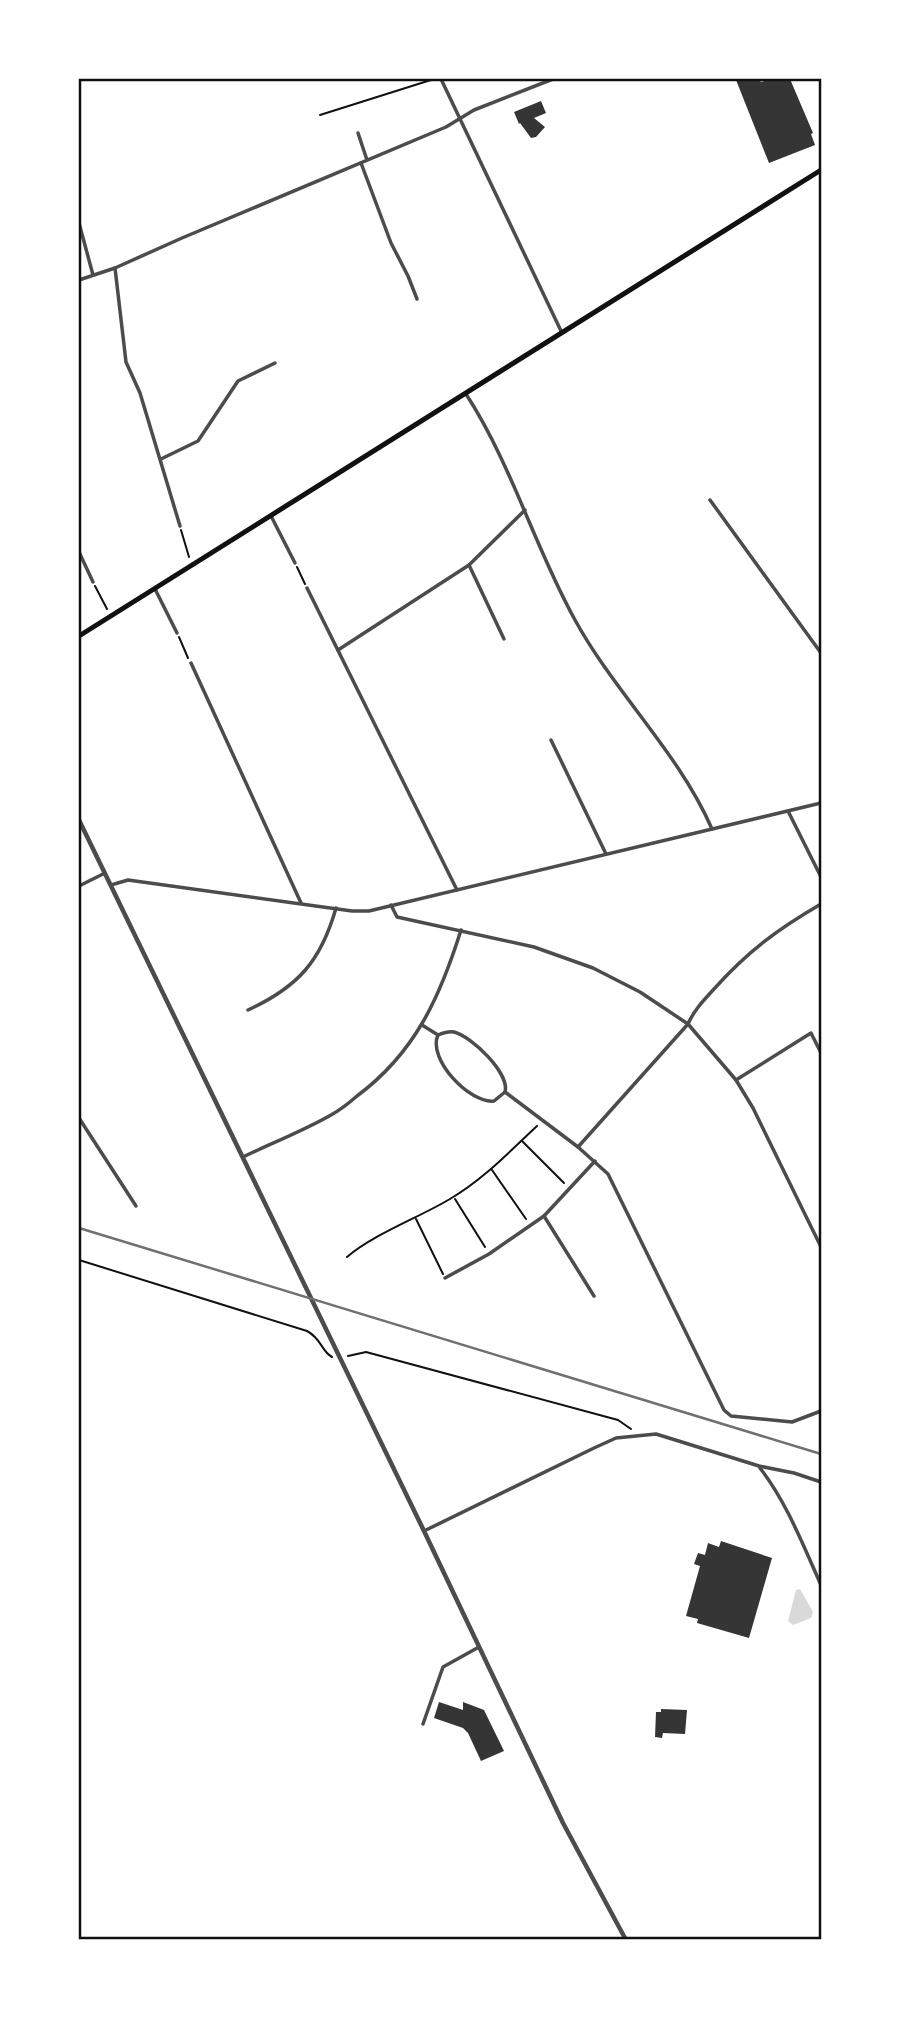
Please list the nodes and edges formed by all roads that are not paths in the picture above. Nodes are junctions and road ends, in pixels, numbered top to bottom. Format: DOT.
graph roads {
  1 [pos="441,79"];
  2 [pos="553,79"];
  3 [pos="460,118"];
  4 [pos="358,133"];
  5 [pos="367,160"];
  6 [pos="360,163"];
  7 [pos="821,170"];
  8 [pos="79,222"];
  9 [pos="115,268"];
  10 [pos="93,275"];
  11 [pos="79,280"];
  12 [pos="417,299"];
  13 [pos="562,333"];
  14 [pos="275,363"];
  15 [pos="466,393"];
  16 [pos="161,459"];
  17 [pos="709,500"];
  18 [pos="525,510"];
  19 [pos="271,516"];
  20 [pos="180,526"];
  21 [pos="79,552"];
  22 [pos="295,563"];
  23 [pos="469,565"];
  24 [pos="93,582"];
  25 [pos="307,588"];
  26 [pos="155,589"];
  27 [pos="177,633"];
  28 [pos="79,636"];
  29 [pos="504,639"];
  30 [pos="338,649"];
  31 [pos="821,653"];
  32 [pos="191,663"];
  33 [pos="551,740"];
  34 [pos="821,803"];
  35 [pos="788,811"];
  36 [pos="79,820"];
  37 [pos="712,829"];
  38 [pos="606,854"];
  39 [pos="104,873"];
  40 [pos="821,877"];
  41 [pos="111,885"];
  42 [pos="79,886"];
  43 [pos="457,890"];
  44 [pos="302,904"];
  45 [pos="821,904"];
  46 [pos="391,905"];
  47 [pos="336,908"];
  48 [pos="461,930"];
  49 [pos="248,1010"];
  50 [pos="688,1024"];
  51 [pos="422,1026"];
  52 [pos="438,1035"];
  53 [pos="821,1053"];
  54 [pos="736,1080"];
  55 [pos="505,1092"];
  56 [pos="79,1118"];
  57 [pos="578,1147"];
  58 [pos="242,1157"];
  59 [pos="595,1161"];
  60 [pos="136,1206"];
  61 [pos="544,1216"];
  62 [pos="821,1247"];
  63 [pos="445,1278"];
  64 [pos="594,1296"];
  65 [pos="821,1411"];
  66 [pos="759,1466"];
  67 [pos="821,1482"];
  68 [pos="424,1531"];
  69 [pos="821,1585"];
  70 [pos="479,1647"];
  71 [pos="423,1724"];
  72 [pos="625,1940"];
  1 -- 3 [label="street"];
  2 -- 3 [label="street"];
  3 -- 5 [label="street"];
  3 -- 13 [label="street"];
  4 -- 5 [label="street"];
  5 -- 6 [label="street"];
  6 -- 9 [label="street"];
  6 -- 12 [label="street"];
  7 -- 13 [label="main road"];
  8 -- 10 [label="street"];
  9 -- 10 [label="street"];
  9 -- 16 [label="street"];
  10 -- 11 [label="street"];
  13 -- 15 [label="main road"];
  14 -- 16 [label="street"];
  15 -- 18 [label="street"];
  15 -- 19 [label="main road"];
  16 -- 20 [label="street"];
  17 -- 31 [label="street"];
  18 -- 23 [label="street"];
  18 -- 37 [label="street"];
  19 -- 22 [label="street"];
  19 -- 26 [label="main road"];
  21 -- 24 [label="street"];
  23 -- 29 [label="street"];
  23 -- 30 [label="street"];
  25 -- 30 [label="street"];
  26 -- 27 [label="street"];
  26 -- 28 [label="main road"];
  30 -- 43 [label="street"];
  32 -- 44 [label="street"];
  33 -- 38 [label="street"];
  34 -- 35 [label="street"];
  35 -- 37 [label="street"];
  35 -- 40 [label="street"];
  36 -- 39 [label="street"];
  37 -- 38 [label="street"];
  38 -- 43 [label="street"];
  39 -- 41 [label="street"];
  39 -- 42 [label="street"];
  41 -- 44 [label="street"];
  41 -- 58 [label="street"];
  43 -- 46 [label="street"];
  44 -- 47 [label="street"];
  45 -- 50 [label="street"];
  46 -- 47 [label="street"];
  46 -- 48 [label="street"];
  47 -- 49 [label="street"];
  48 -- 50 [label="street"];
  48 -- 51 [label="street"];
  50 -- 54 [label="street"];
  50 -- 57 [label="street"];
  51 -- 52 [label="street"];
  51 -- 58 [label="street"];
  52 -- 55 [label="street"];
  52 -- 55 [label="street"];
  53 -- 54 [label="street"];
  54 -- 62 [label="street"];
  55 -- 57 [label="street"];
  56 -- 60 [label="street"];
  57 -- 59 [label="street"];
  58 -- 68 [label="street"];
  59 -- 61 [label="street"];
  59 -- 65 [label="street"];
  61 -- 63 [label="street"];
  61 -- 64 [label="street"];
  66 -- 67 [label="street"];
  66 -- 68 [label="street"];
  66 -- 69 [label="street"];
  68 -- 70 [label="street"];
  70 -- 71 [label="street"];
  70 -- 72 [label="street"];
}
